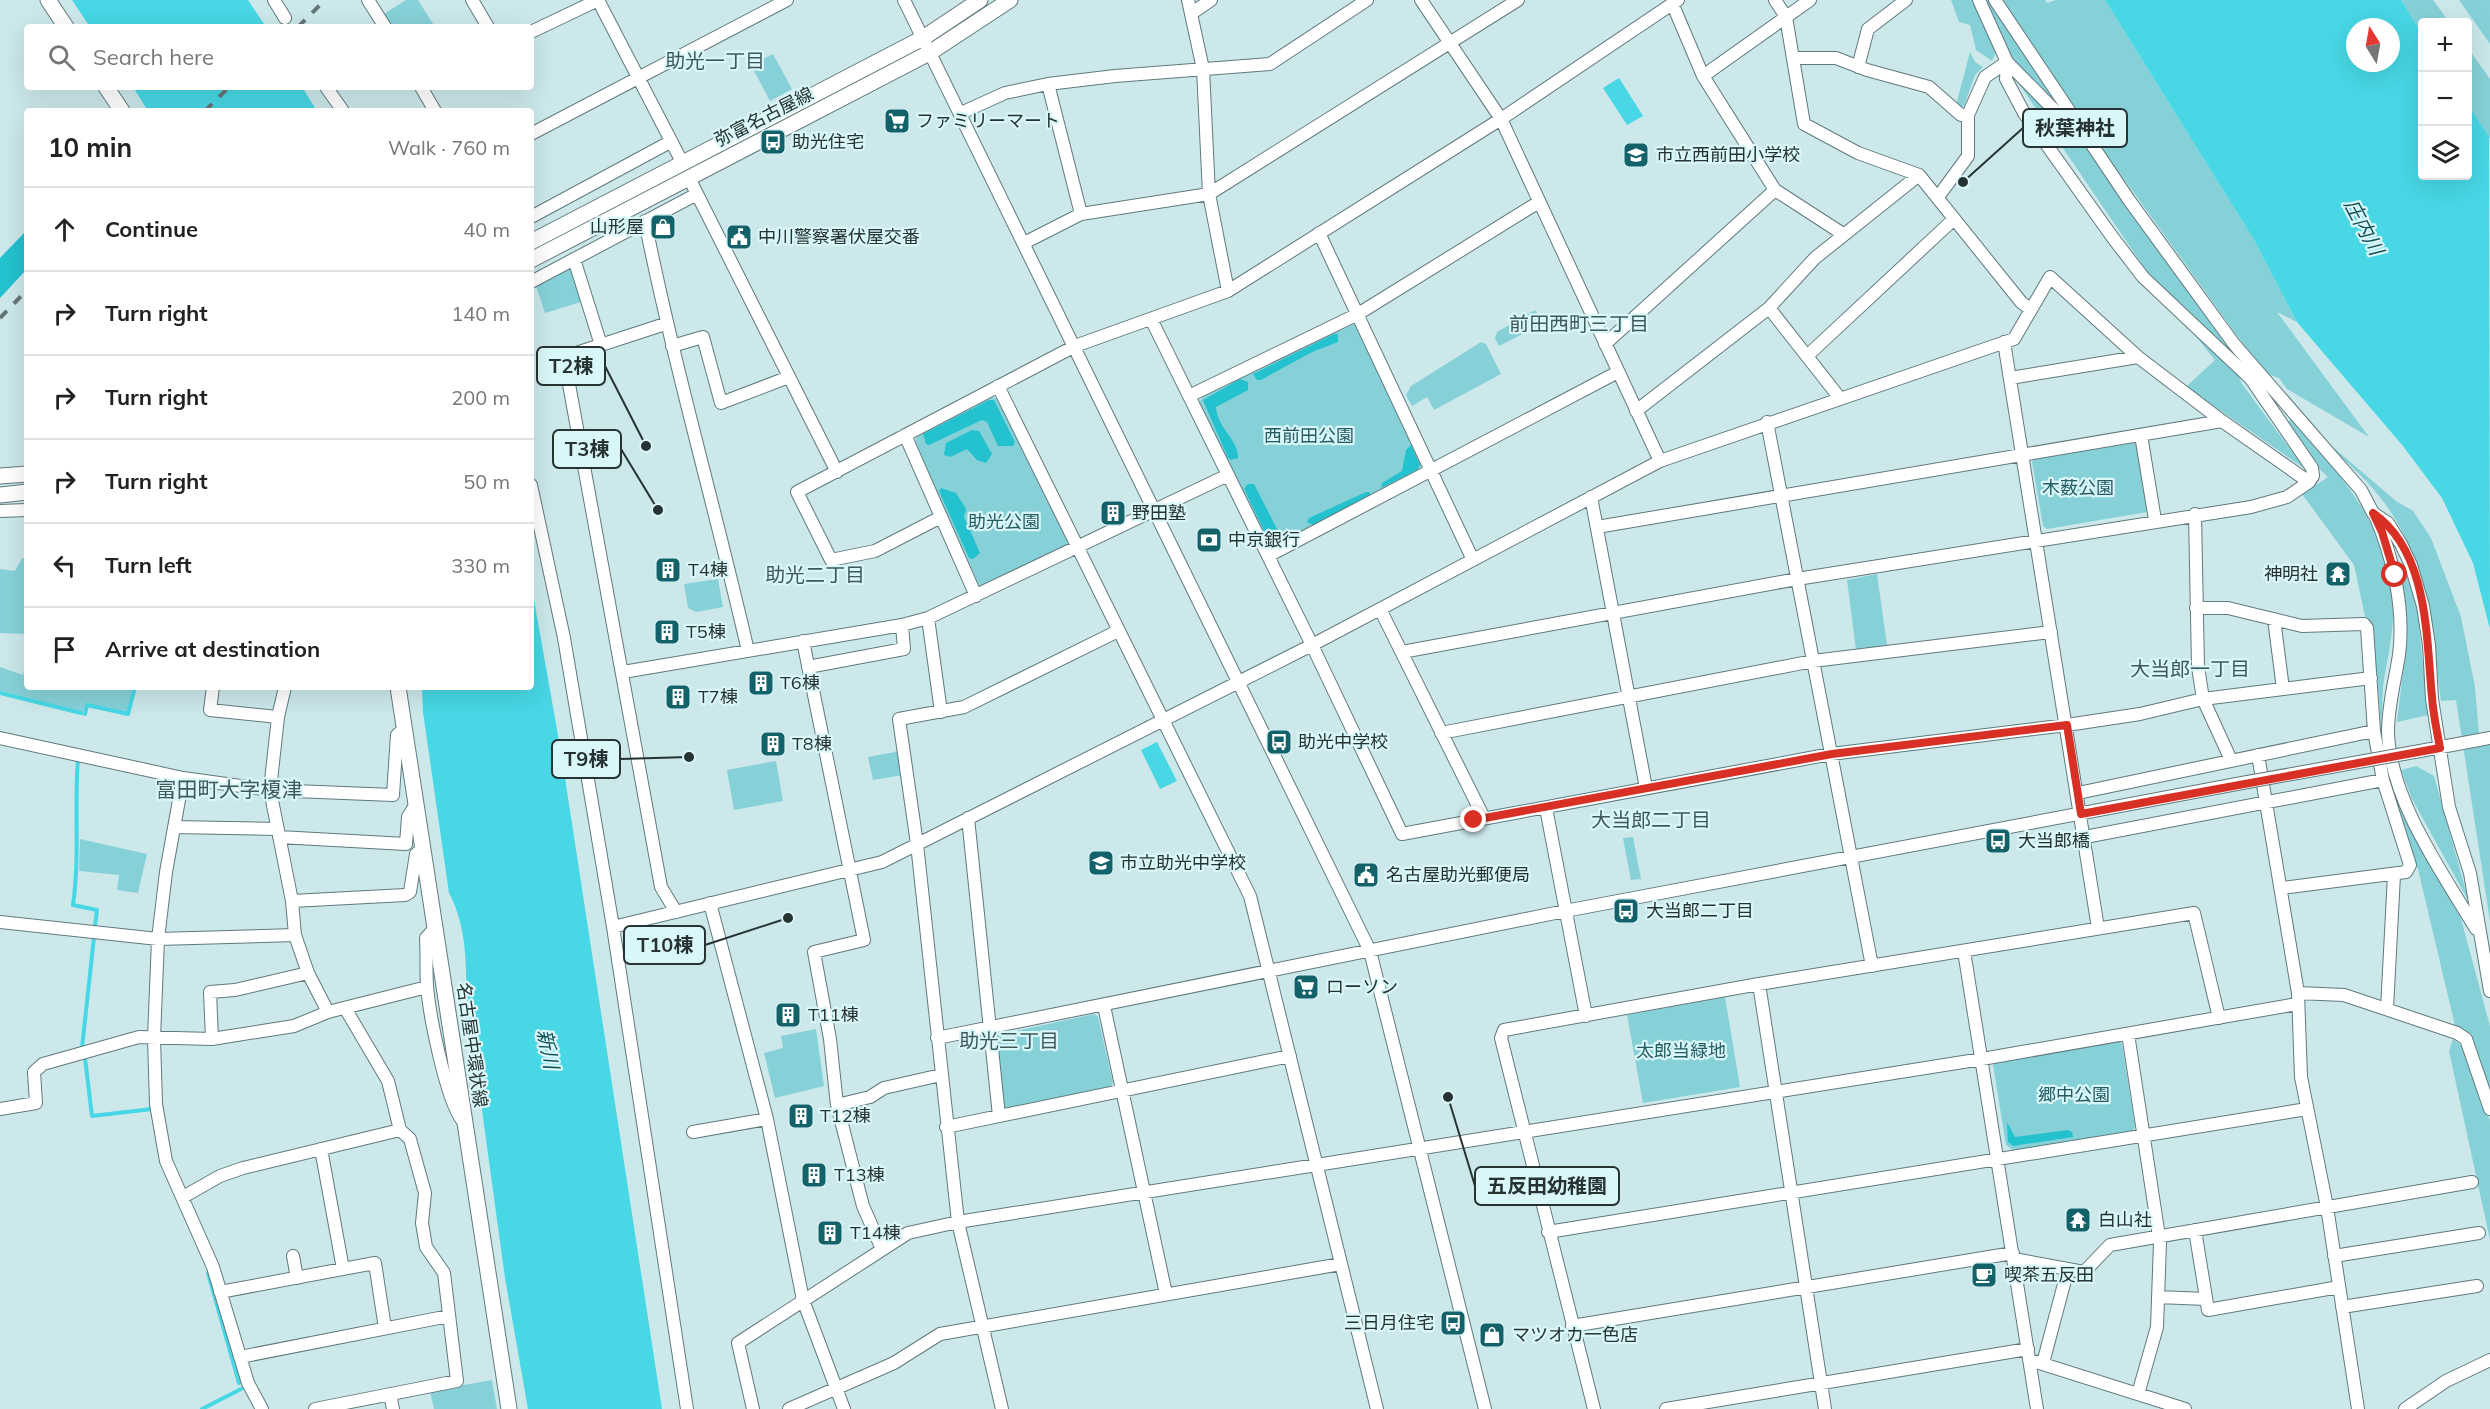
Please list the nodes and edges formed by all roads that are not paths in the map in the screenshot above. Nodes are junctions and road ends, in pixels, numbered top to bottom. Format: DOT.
graph roads {
  1 [pos="48,0"];
  2 [pos="274,0"];
  3 [pos="368,0"];
  4 [pos="472,0"];
  5 [pos="598,0"];
  6 [pos="787,0"];
  7 [pos="904,0"];
  8 [pos="980,0"];
  9 [pos="1010,0"];
  10 [pos="1188,0"];
  11 [pos="1211,0"];
  12 [pos="1367,0"];
  13 [pos="1420,0"];
  14 [pos="1518,0"];
  15 [pos="1775,0"];
  16 [pos="1810,0"];
  17 [pos="1906,0"];
  18 [pos="1979,0"];
  19 [pos="1995,0"];
  20 [pos="1675,2"];
  21 [pos="1192,13"];
  22 [pos="1786,17"];
  23 [pos="285,18"];
  24 [pos="64,24"];
  25 [pos="383,24"];
  26 [pos="486,24"];
  27 [pos="534,31"];
  28 [pos="923,38"];
  29 [pos="1450,44"];
  30 [pos="931,52"];
  31 [pos="1793,58"];
  32 [pos="2007,62"];
  33 [pos="1858,67"];
  34 [pos="1203,69"];
  35 [pos="1703,76"];
  36 [pos="638,78"];
  37 [pos="1048,84"];
  38 [pos="108,90"];
  39 [pos="328,90"];
  40 [pos="423,90"];
  41 [pos="120,108"];
  42 [pos="341,108"];
  43 [pos="433,108"];
  44 [pos="961,113"];
  45 [pos="1968,116"];
  46 [pos="1501,119"];
  47 [pos="2081,125"];
  48 [pos="534,133"];
  49 [pos="670,142"];
  50 [pos="682,162"];
  51 [pos="1919,175"];
  52 [pos="689,178"];
  53 [pos="1774,190"];
  54 [pos="697,194"];
  55 [pos="1209,194"];
  56 [pos="1938,197"];
  57 [pos="1539,202"];
  58 [pos="1081,214"];
  59 [pos="534,215"];
  60 [pos="1954,219"];
  61 [pos="645,221"];
  62 [pos="1319,233"];
  63 [pos="1843,234"];
  64 [pos="534,240"];
  65 [pos="1024,243"];
  66 [pos="534,258"];
  67 [pos="574,259"];
  68 [pos="534,280"];
  69 [pos="1228,291"];
  70 [pos="1769,308"];
  71 [pos="2030,309"];
  72 [pos="1358,314"];
  73 [pos="1151,319"];
  74 [pos="665,324"];
  75 [pos="2004,342"];
  76 [pos="1605,344"];
  77 [pos="601,345"];
  78 [pos="672,346"];
  79 [pos="1075,346"];
  80 [pos="1807,356"];
  81 [pos="2138,357"];
  82 [pos="1618,372"];
  83 [pos="789,377"];
  84 [pos="2255,377"];
  85 [pos="2010,378"];
  86 [pos="998,386"];
  87 [pos="1189,396"];
  88 [pos="1839,397"];
  89 [pos="1636,411"];
  90 [pos="2222,421"];
  91 [pos="1767,422"];
  92 [pos="905,435"];
  93 [pos="2140,435"];
  94 [pos="2022,455"];
  95 [pos="1660,461"];
  96 [pos="1432,470"];
  97 [pos="837,471"];
  98 [pos="24,474"];
  99 [pos="1228,475"];
  100 [pos="0,476"];
  101 [pos="2309,482"];
  102 [pos="24,492"];
  103 [pos="0,495"];
  104 [pos="1781,496"];
  105 [pos="1591,497"];
  106 [pos="534,499"];
  107 [pos="24,510"];
  108 [pos="1155,510"];
  109 [pos="0,511"];
  110 [pos="2373,513"];
  111 [pos="2195,514"];
  112 [pos="941,517"];
  113 [pos="2155,520"];
  114 [pos="1597,527"];
  115 [pos="2036,539"];
  116 [pos="1077,549"];
  117 [pos="1268,556"];
  118 [pos="1473,560"];
  119 [pos="1797,579"];
  120 [pos="976,596"];
  121 [pos="2196,608"];
  122 [pos="1380,609"];
  123 [pos="1613,613"];
  124 [pos="928,618"];
  125 [pos="2274,619"];
  126 [pos="902,625"];
  127 [pos="1118,631"];
  128 [pos="2051,632"];
  129 [pos="803,641"];
  130 [pos="1312,645"];
  131 [pos="748,651"];
  132 [pos="1402,652"];
  133 [pos="1813,661"];
  134 [pos="808,667"];
  135 [pos="623,672"];
  136 [pos="2371,678"];
  137 [pos="1238,681"];
  138 [pos="2283,689"];
  139 [pos="213,690"];
  140 [pos="284,690"];
  141 [pos="399,690"];
  142 [pos="1628,696"];
  143 [pos="2203,699"];
  144 [pos="941,712"];
  145 [pos="278,717"];
  146 [pos="1162,720"];
  147 [pos="2067,725"];
  148 [pos="405,728"];
  149 [pos="2374,731"];
  150 [pos="1441,733"];
  151 [pos="0,738"];
  152 [pos="2490,738"];
  153 [pos="2440,748"];
  154 [pos="1832,754"];
  155 [pos="2258,755"];
  156 [pos="2231,760"];
  157 [pos="183,778"];
  158 [pos="2383,780"];
  159 [pos="1646,788"];
  160 [pos="270,790"];
  161 [pos="2078,793"];
  162 [pos="2267,802"];
  163 [pos="416,804"];
  164 [pos="1546,808"];
  165 [pos="2081,814"];
  166 [pos="968,818"];
  167 [pos="1484,818"];
  168 [pos="174,827"];
  169 [pos="279,833"];
  170 [pos="2085,837"];
  171 [pos="917,844"];
  172 [pos="423,848"];
  173 [pos="1851,857"];
  174 [pos="850,869"];
  175 [pos="2394,875"];
  176 [pos="2282,888"];
  177 [pos="292,902"];
  178 [pos="710,903"];
  179 [pos="1565,911"];
  180 [pos="676,912"];
  181 [pos="0,922"];
  182 [pos="613,927"];
  183 [pos="435,928"];
  184 [pos="2098,928"];
  185 [pos="295,935"];
  186 [pos="2481,938"];
  187 [pos="158,939"];
  188 [pos="1370,951"];
  189 [pos="1964,951"];
  190 [pos="1872,966"];
  191 [pos="1268,971"];
  192 [pos="308,973"];
  193 [pos="1759,984"];
  194 [pos="427,987"];
  195 [pos="2490,991"];
  196 [pos="2297,999"];
  197 [pos="1104,1006"];
  198 [pos="345,1008"];
  199 [pos="2387,1009"];
  200 [pos="328,1012"];
  201 [pos="1586,1016"];
  202 [pos="2219,1018"];
  203 [pos="990,1028"];
  204 [pos="2128,1034"];
  205 [pos="154,1038"];
  206 [pos="937,1038"];
  207 [pos="212,1039"];
  208 [pos="1290,1056"];
  209 [pos="1982,1059"];
  210 [pos="941,1075"];
  211 [pos="1123,1091"];
  212 [pos="1777,1093"];
  213 [pos="837,1105"];
  214 [pos="0,1109"];
  215 [pos="2307,1109"];
  216 [pos="2490,1109"];
  217 [pos="999,1116"];
  218 [pos="767,1119"];
  219 [pos="463,1121"];
  220 [pos="946,1127"];
  221 [pos="400,1130"];
  222 [pos="693,1132"];
  223 [pos="1523,1132"];
  224 [pos="2143,1136"];
  225 [pos="321,1149"];
  226 [pos="1419,1149"];
  227 [pos="1998,1160"];
  228 [pos="1317,1165"];
  229 [pos="2472,1182"];
  230 [pos="1792,1192"];
  231 [pos="1144,1193"];
  232 [pos="183,1197"];
  233 [pos="2327,1207"];
  234 [pos="958,1222"];
  235 [pos="2194,1230"];
  236 [pos="1548,1232"];
  237 [pos="2479,1233"];
  238 [pos="2159,1236"];
  239 [pos="882,1249"];
  240 [pos="293,1256"];
  241 [pos="2013,1256"];
  242 [pos="2334,1256"];
  243 [pos="1341,1264"];
  244 [pos="343,1269"];
  245 [pos="2068,1269"];
  246 [pos="297,1278"];
  247 [pos="2477,1286"];
  248 [pos="2339,1287"];
  249 [pos="1806,1288"];
  250 [pos="220,1292"];
  251 [pos="1166,1294"];
  252 [pos="2158,1297"];
  253 [pos="2206,1299"];
  254 [pos="803,1300"];
  255 [pos="2342,1307"];
  256 [pos="449,1316"];
  257 [pos="982,1326"];
  258 [pos="1572,1326"];
  259 [pos="385,1328"];
  260 [pos="2029,1354"];
  261 [pos="240,1357"];
  262 [pos="2490,1360"];
  263 [pos="2043,1363"];
  264 [pos="1821,1384"];
  265 [pos="838,1388"];
  266 [pos="390,1394"];
  267 [pos="2138,1394"];
  268 [pos="2165,1406"];
  269 [pos="262,1409"];
  270 [pos="315,1409"];
  271 [pos="393,1409"];
  272 [pos="509,1409"];
  273 [pos="687,1409"];
  274 [pos="753,1409"];
  275 [pos="789,1409"];
  276 [pos="844,1409"];
  277 [pos="1002,1409"];
  278 [pos="1377,1409"];
  279 [pos="1485,1409"];
  280 [pos="1594,1409"];
  281 [pos="1666,1409"];
  282 [pos="1825,1409"];
  283 [pos="2037,1409"];
  284 [pos="2185,1409"];
  285 [pos="2358,1409"];
  286 [pos="2405,1409"];
  1 -- 24 [label="main road"];
  2 -- 23 [label="street"];
  3 -- 25 [label="street"];
  4 -- 26 [label="street"];
  5 -- 27 [label="street"];
  5 -- 36 [label="street"];
  6 -- 36 [label="street"];
  7 -- 28 [label="street"];
  8 -- 28 [label="main road, 弥富名古屋線"];
  9 -- 30 [label="main road, 弥富名古屋線"];
  10 -- 21 [label="street"];
  11 -- 21 [label="street"];
  12 -- 34 [label="street"];
  13 -- 29 [label="street"];
  14 -- 29 [label="street"];
  15 -- 22 [label="street"];
  16 -- 22 [label="street"];
  17 -- 33 [label="street"];
  18 -- 32 [label="street"];
  19 -- 47 [label="street"];
  20 -- 35 [label="street"];
  20 -- 46 [label="street"];
  21 -- 34 [label="street"];
  22 -- 31 [label="street"];
  22 -- 35 [label="street"];
  28 -- 30 [label="street"];
  28 -- 50 [label="main road, 弥富名古屋線"];
  29 -- 46 [label="street"];
  29 -- 55 [label="street"];
  30 -- 44 [label="street"];
  30 -- 52 [label="main road, 弥富名古屋線"];
  31 -- 33 [label="street"];
  31 -- 51 [label="street"];
  32 -- 45 [label="street"];
  32 -- 47 [label="street"];
  32 -- 84 [label="street"];
  33 -- 45 [label="street"];
  34 -- 37 [label="street"];
  34 -- 55 [label="street"];
  35 -- 53 [label="street"];
  36 -- 48 [label="street"];
  36 -- 49 [label="street"];
  37 -- 44 [label="street"];
  37 -- 58 [label="street"];
  38 -- 41 [label="main road"];
  39 -- 42 [label="street"];
  40 -- 43 [label="street"];
  44 -- 65 [label="street"];
  45 -- 56 [label="street"];
  46 -- 57 [label="street"];
  46 -- 62 [label="street"];
  47 -- 84 [label="street"];
  49 -- 50 [label="street"];
  49 -- 59 [label="street"];
  50 -- 64 [label="main road, 弥富名古屋線"];
  51 -- 56 [label="street"];
  51 -- 63 [label="street"];
  52 -- 54 [label="street"];
  52 -- 66 [label="main road, 弥富名古屋線"];
  53 -- 63 [label="street"];
  53 -- 76 [label="street"];
  54 -- 61 [label="street"];
  54 -- 83 [label="street"];
  55 -- 58 [label="street"];
  55 -- 69 [label="street"];
  56 -- 60 [label="street"];
  57 -- 72 [label="street"];
  57 -- 76 [label="street"];
  58 -- 65 [label="street"];
  60 -- 71 [label="street"];
  60 -- 80 [label="street"];
  61 -- 67 [label="street"];
  61 -- 74 [label="street"];
  62 -- 69 [label="street"];
  62 -- 72 [label="street"];
  63 -- 70 [label="street"];
  65 -- 79 [label="street"];
  67 -- 68 [label="street"];
  67 -- 77 [label="street"];
  69 -- 73 [label="street"];
  70 -- 80 [label="street"];
  70 -- 89 [label="street"];
  71 -- 75 [label="street"];
  71 -- 81 [label="street"];
  72 -- 87 [label="street"];
  72 -- 96 [label="street"];
  73 -- 79 [label="street"];
  73 -- 87 [label="street"];
  74 -- 77 [label="street"];
  74 -- 78 [label="street"];
  75 -- 85 [label="street"];
  75 -- 88 [label="street"];
  76 -- 82 [label="street"];
  77 -- 135 [label="street"];
  78 -- 83 [label="street"];
  78 -- 131 [label="street"];
  79 -- 86 [label="street"];
  79 -- 108 [label="street"];
  80 -- 88 [label="street"];
  81 -- 85 [label="street"];
  81 -- 90 [label="street"];
  82 -- 89 [label="street"];
  82 -- 96 [label="street"];
  83 -- 97 [label="street"];
  84 -- 101 [label="street"];
  84 -- 110 [label="street"];
  85 -- 94 [label="street"];
  86 -- 92 [label="street"];
  86 -- 116 [label="street"];
  87 -- 99 [label="street"];
  88 -- 91 [label="street"];
  89 -- 95 [label="street"];
  90 -- 93 [label="street"];
  90 -- 101 [label="street"];
  91 -- 95 [label="street"];
  91 -- 104 [label="street"];
  92 -- 97 [label="street"];
  92 -- 112 [label="street"];
  93 -- 94 [label="street"];
  93 -- 113 [label="street"];
  94 -- 104 [label="street"];
  94 -- 115 [label="street"];
  95 -- 105 [label="street"];
  96 -- 117 [label="street"];
  96 -- 118 [label="street"];
  97 -- 112 [label="street"];
  98 -- 100 [label="main road"];
  99 -- 108 [label="street"];
  99 -- 117 [label="street"];
  101 -- 111 [label="street"];
  102 -- 103 [label="main road"];
  104 -- 114 [label="street"];
  104 -- 119 [label="street"];
  105 -- 114 [label="street"];
  105 -- 118 [label="street"];
  106 -- 182 [label="street"];
  107 -- 109 [label="street"];
  108 -- 116 [label="street"];
  108 -- 137 [label="street"];
  110 -- 153 [label="street"];
  110 -- 186 [label="street"];
  111 -- 113 [label="street"];
  111 -- 121 [label="street"];
  112 -- 120 [label="street"];
  113 -- 115 [label="street"];
  114 -- 123 [label="street"];
  115 -- 119 [label="street"];
  115 -- 128 [label="street"];
  116 -- 120 [label="street"];
  116 -- 127 [label="street"];
  117 -- 130 [label="street"];
  118 -- 122 [label="street"];
  119 -- 123 [label="street"];
  119 -- 133 [label="street"];
  120 -- 124 [label="street"];
  121 -- 125 [label="street"];
  121 -- 143 [label="street"];
  122 -- 130 [label="street"];
  122 -- 132 [label="street"];
  123 -- 132 [label="street"];
  123 -- 142 [label="street"];
  124 -- 126 [label="street"];
  124 -- 144 [label="street"];
  125 -- 136 [label="street"];
  125 -- 138 [label="street"];
  126 -- 129 [label="street"];
  126 -- 134 [label="street"];
  127 -- 144 [label="street"];
  127 -- 146 [label="street"];
  128 -- 133 [label="street"];
  128 -- 147 [label="street"];
  129 -- 131 [label="street"];
  129 -- 134 [label="street"];
  130 -- 137 [label="street"];
  130 -- 167 [label="street"];
  131 -- 135 [label="street"];
  132 -- 150 [label="street"];
  133 -- 142 [label="street"];
  133 -- 154 [label="street"];
  134 -- 174 [label="street"];
  135 -- 180 [label="street"];
  136 -- 138 [label="street"];
  136 -- 149 [label="street"];
  137 -- 146 [label="street"];
  137 -- 188 [label="street"];
  138 -- 143 [label="street"];
  139 -- 145 [label="street"];
  140 -- 145 [label="street"];
  141 -- 148 [label="main road, 名古屋中環状線"];
  142 -- 150 [label="street"];
  142 -- 159 [label="street"];
  143 -- 147 [label="street"];
  143 -- 156 [label="street"];
  144 -- 171 [label="street"];
  145 -- 160 [label="street"];
  146 -- 166 [label="street"];
  146 -- 191 [label="street"];
  147 -- 154 [label="street"];
  147 -- 161 [label="street"];
  148 -- 160 [label="street"];
  148 -- 163 [label="main road, 名古屋中環状線"];
  149 -- 155 [label="street"];
  149 -- 158 [label="street"];
  150 -- 167 [label="street"];
  151 -- 157 [label="street"];
  152 -- 153 [label="street"];
  153 -- 165 [label="street, bridge"];
  153 -- 186 [label="street"];
  154 -- 159 [label="street"];
  154 -- 173 [label="street"];
  155 -- 156 [label="street"];
  155 -- 162 [label="street"];
  156 -- 161 [label="street"];
  157 -- 160 [label="street"];
  157 -- 168 [label="street"];
  158 -- 162 [label="street"];
  158 -- 175 [label="street"];
  159 -- 164 [label="street"];
  160 -- 169 [label="street"];
  161 -- 165 [label="street"];
  162 -- 170 [label="street"];
  162 -- 176 [label="street"];
  163 -- 169 [label="street"];
  163 -- 172 [label="main road, 名古屋中環状線"];
  164 -- 167 [label="street"];
  164 -- 179 [label="street"];
  165 -- 170 [label="street"];
  165 -- 173 [label="street"];
  166 -- 171 [label="street"];
  166 -- 203 [label="street"];
  168 -- 169 [label="street"];
  168 -- 187 [label="street"];
  169 -- 177 [label="street"];
  170 -- 184 [label="street"];
  171 -- 174 [label="street"];
  171 -- 206 [label="street"];
  172 -- 177 [label="street"];
  172 -- 183 [label="main road, 名古屋中環状線"];
  173 -- 179 [label="street"];
  173 -- 190 [label="street"];
  174 -- 178 [label="street"];
  174 -- 213 [label="street"];
  175 -- 176 [label="street"];
  175 -- 199 [label="street"];
  176 -- 196 [label="street"];
  177 -- 185 [label="street"];
  178 -- 180 [label="street"];
  178 -- 218 [label="street"];
  179 -- 188 [label="street"];
  179 -- 201 [label="street"];
  180 -- 182 [label="street"];
  181 -- 187 [label="street"];
  182 -- 273 [label="street"];
  183 -- 194 [label="street"];
  183 -- 219 [label="main road, 名古屋中環状線"];
  184 -- 189 [label="street"];
  184 -- 202 [label="street"];
  185 -- 187 [label="street"];
  185 -- 192 [label="street"];
  186 -- 195 [label="street"];
  187 -- 205 [label="street"];
  188 -- 191 [label="street"];
  188 -- 226 [label="street"];
  189 -- 190 [label="street"];
  189 -- 209 [label="street"];
  190 -- 193 [label="street"];
  191 -- 197 [label="street"];
  191 -- 208 [label="street"];
  192 -- 200 [label="street"];
  192 -- 207 [label="street"];
  193 -- 201 [label="street"];
  193 -- 212 [label="street"];
  194 -- 198 [label="street"];
  194 -- 219 [label="street"];
  196 -- 199 [label="street"];
  196 -- 202 [label="street"];
  196 -- 215 [label="street"];
  197 -- 203 [label="street"];
  197 -- 211 [label="street"];
  198 -- 200 [label="street"];
  198 -- 221 [label="street"];
  199 -- 216 [label="street"];
  200 -- 207 [label="street"];
  201 -- 223 [label="street"];
  202 -- 204 [label="street"];
  203 -- 206 [label="street"];
  203 -- 217 [label="street"];
  204 -- 209 [label="street"];
  204 -- 224 [label="street"];
  205 -- 207 [label="street"];
  205 -- 214 [label="street"];
  205 -- 232 [label="street"];
  206 -- 210 [label="street"];
  208 -- 211 [label="street"];
  208 -- 228 [label="street"];
  209 -- 212 [label="street"];
  209 -- 227 [label="street"];
  210 -- 213 [label="street"];
  210 -- 220 [label="street"];
  211 -- 217 [label="street"];
  211 -- 231 [label="street"];
  212 -- 223 [label="street"];
  212 -- 230 [label="street"];
  213 -- 239 [label="street"];
  215 -- 224 [label="street"];
  215 -- 233 [label="street"];
  217 -- 220 [label="street"];
  218 -- 222 [label="street"];
  218 -- 254 [label="street"];
  219 -- 272 [label="main road, 名古屋中環状線"];
  220 -- 234 [label="street"];
  221 -- 225 [label="street"];
  221 -- 256 [label="street"];
  223 -- 226 [label="street"];
  223 -- 236 [label="street"];
  224 -- 227 [label="street"];
  224 -- 238 [label="street"];
  225 -- 232 [label="street"];
  225 -- 244 [label="street"];
  226 -- 228 [label="street"];
  226 -- 279 [label="street"];
  227 -- 230 [label="street"];
  227 -- 241 [label="street"];
  228 -- 231 [label="street"];
  228 -- 243 [label="street"];
  229 -- 233 [label="street"];
  230 -- 236 [label="street"];
  230 -- 249 [label="street"];
  231 -- 234 [label="street"];
  231 -- 251 [label="street"];
  232 -- 250 [label="street"];
  233 -- 235 [label="street"];
  233 -- 242 [label="street"];
  234 -- 239 [label="street"];
  234 -- 257 [label="street"];
  235 -- 238 [label="street"];
  235 -- 253 [label="street"];
  236 -- 258 [label="street"];
  237 -- 242 [label="street"];
  238 -- 245 [label="street"];
  238 -- 252 [label="street"];
  239 -- 254 [label="street"];
  240 -- 246 [label="street"];
  241 -- 245 [label="street"];
  241 -- 249 [label="street"];
  241 -- 260 [label="street"];
  242 -- 248 [label="street"];
  243 -- 251 [label="street"];
  243 -- 278 [label="street"];
  244 -- 246 [label="street"];
  244 -- 259 [label="street"];
  245 -- 263 [label="street"];
  246 -- 250 [label="street"];
  247 -- 255 [label="street"];
  248 -- 253 [label="street"];
  248 -- 255 [label="street"];
  249 -- 258 [label="street"];
  249 -- 264 [label="street"];
  250 -- 261 [label="street"];
  251 -- 257 [label="street"];
  252 -- 253 [label="street"];
  252 -- 267 [label="street"];
  254 -- 265 [label="street"];
  254 -- 274 [label="street"];
  255 -- 285 [label="street"];
  256 -- 259 [label="street"];
  256 -- 266 [label="street"];
  257 -- 265 [label="street"];
  257 -- 277 [label="street"];
  258 -- 280 [label="street"];
  259 -- 261 [label="street"];
  260 -- 263 [label="street"];
  260 -- 264 [label="street"];
  260 -- 283 [label="street"];
  261 -- 269 [label="street"];
  262 -- 286 [label="street"];
  263 -- 267 [label="street"];
  264 -- 281 [label="street"];
  264 -- 282 [label="street"];
  265 -- 275 [label="street"];
  265 -- 276 [label="street"];
  266 -- 270 [label="street"];
  266 -- 271 [label="street"];
  267 -- 268 [label="street"];
  268 -- 284 [label="street"];
}
